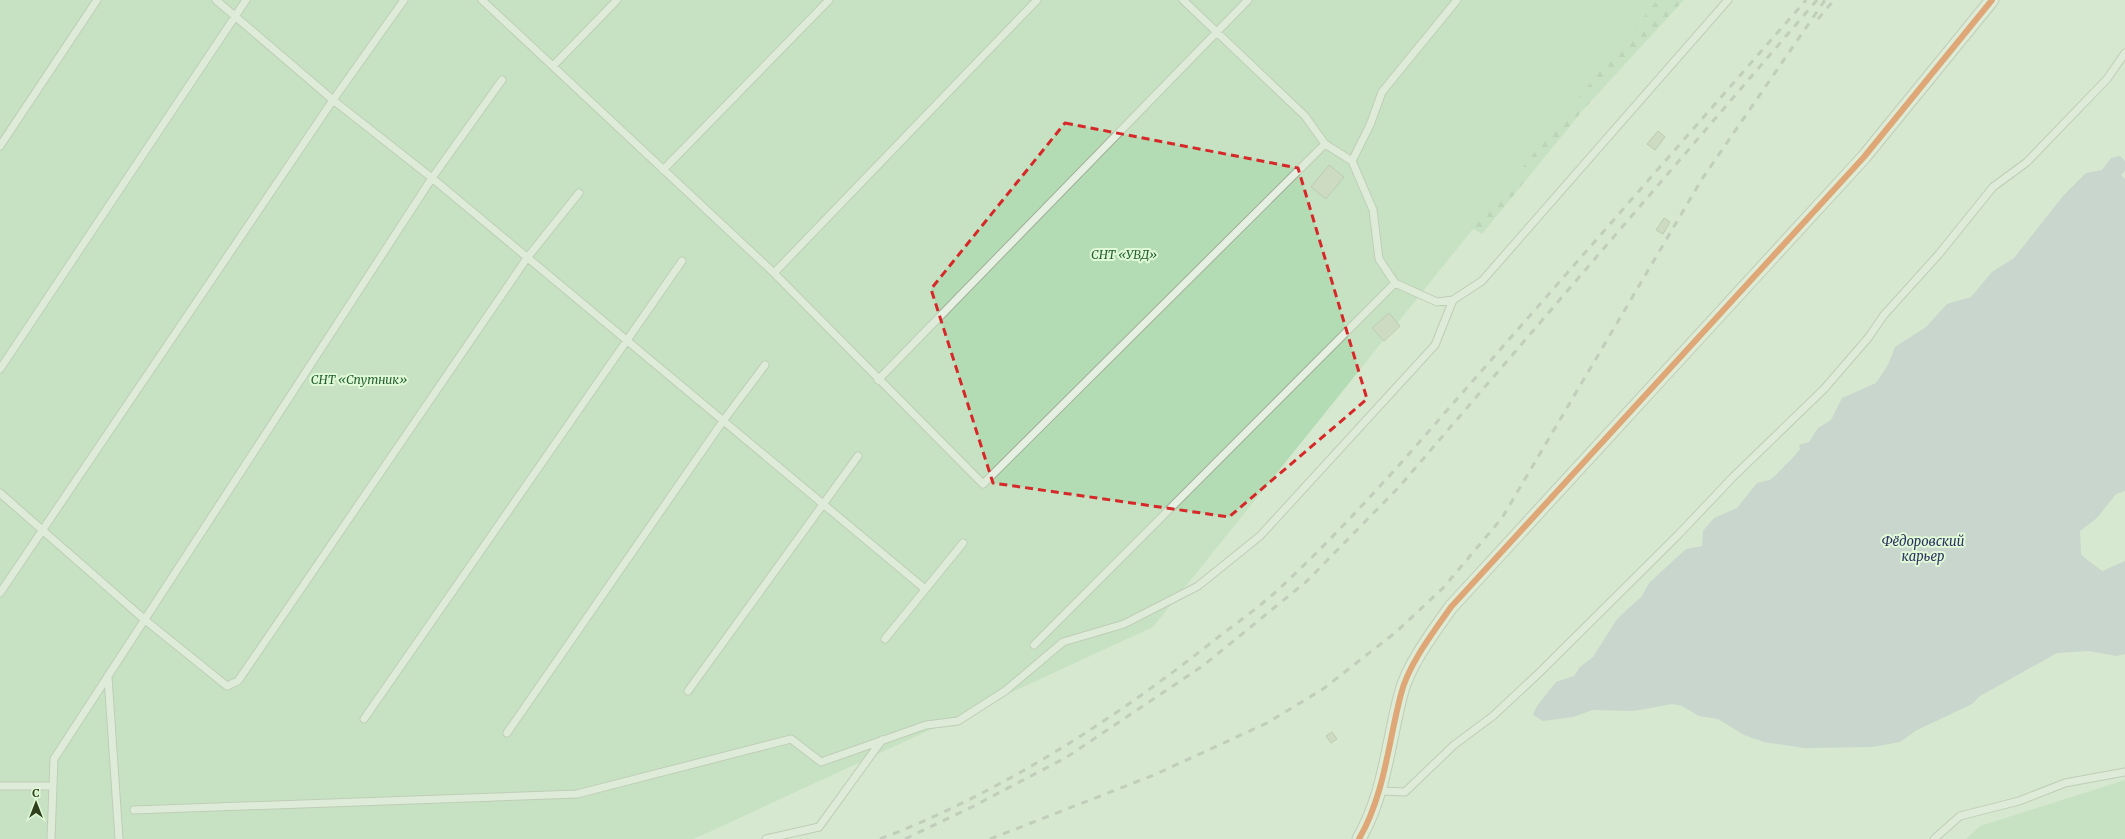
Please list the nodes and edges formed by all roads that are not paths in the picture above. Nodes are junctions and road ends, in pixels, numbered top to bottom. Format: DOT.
graph roads {
  1 [pos="97,0"];
  2 [pos="216,0"];
  3 [pos="246,0"];
  4 [pos="404,0"];
  5 [pos="482,0"];
  6 [pos="617,0"];
  7 [pos="829,0"];
  8 [pos="1037,0"];
  9 [pos="1183,0"];
  10 [pos="1248,0"];
  11 [pos="1457,0"];
  12 [pos="1728,0"];
  13 [pos="1992,0"];
  14 [pos="234,16"];
  15 [pos="1217,33"];
  16 [pos="2125,53"];
  17 [pos="553,66"];
  18 [pos="502,80"];
  19 [pos="332,100"];
  20 [pos="1325,144"];
  21 [pos="0,146"];
  22 [pos="1352,161"];
  23 [pos="663,170"];
  24 [pos="432,178"];
  25 [pos="579,193"];
  26 [pos="527,258"];
  27 [pos="682,261"];
  28 [pos="774,273"];
  29 [pos="1395,283"];
  30 [pos="1453,300"];
  31 [pos="626,340"];
  32 [pos="765,365"];
  33 [pos="0,369"];
  34 [pos="878,380"];
  35 [pos="722,421"];
  36 [pos="858,456"];
  37 [pos="0,493"];
  38 [pos="823,505"];
  39 [pos="43,530"];
  40 [pos="963,543"];
  41 [pos="925,589"];
  42 [pos="0,593"];
  43 [pos="145,620"];
  44 [pos="885,639"];
  45 [pos="1034,645"];
  46 [pos="108,677"];
  47 [pos="688,691"];
  48 [pos="364,719"];
  49 [pos="507,733"];
  50 [pos="883,739"];
  51 [pos="2125,772"];
  52 [pos="0,786"];
  53 [pos="53,786"];
  54 [pos="1381,791"];
  55 [pos="134,810"];
  56 [pos="51,839"];
  57 [pos="119,839"];
  58 [pos="766,839"];
  59 [pos="1359,839"];
  60 [pos="1934,839"];
  1 -- 21 [label="lane"];
  2 -- 14 [label="lane"];
  3 -- 14 [label="lane"];
  4 -- 19 [label="lane"];
  5 -- 17 [label="lane"];
  6 -- 17 [label="lane"];
  7 -- 23 [label="lane"];
  8 -- 28 [label="lane"];
  9 -- 15 [label="lane"];
  10 -- 15 [label="lane"];
  11 -- 22 [label="lane"];
  12 -- 30 [label="lane"];
  13 -- 54 [label="street"];
  14 -- 19 [label="lane"];
  14 -- 33 [label="lane"];
  15 -- 20 [label="lane"];
  15 -- 34 [label="lane"];
  16 -- 54 [label="lane"];
  17 -- 23 [label="lane"];
  18 -- 24 [label="lane"];
  19 -- 24 [label="lane"];
  19 -- 39 [label="lane"];
  20 -- 22 [label="lane"];
  20 -- 34 [label="lane"];
  22 -- 29 [label="lane"];
  23 -- 28 [label="lane"];
  24 -- 26 [label="lane"];
  24 -- 43 [label="lane"];
  25 -- 26 [label="lane"];
  26 -- 31 [label="lane"];
  26 -- 43 [label="lane"];
  27 -- 31 [label="lane"];
  28 -- 34 [label="lane"];
  29 -- 30 [label="lane"];
  29 -- 45 [label="lane"];
  30 -- 50 [label="lane"];
  31 -- 35 [label="lane"];
  31 -- 48 [label="lane"];
  32 -- 35 [label="lane"];
  35 -- 38 [label="lane"];
  35 -- 49 [label="lane"];
  36 -- 38 [label="lane"];
  37 -- 39 [label="lane"];
  38 -- 41 [label="lane"];
  38 -- 47 [label="lane"];
  39 -- 42 [label="lane"];
  39 -- 43 [label="lane"];
  40 -- 41 [label="lane"];
  41 -- 44 [label="lane"];
  43 -- 46 [label="lane"];
  46 -- 53 [label="lane"];
  46 -- 57 [label="lane"];
  50 -- 55 [label="lane"];
  50 -- 58 [label="lane"];
  51 -- 60 [label="lane"];
  52 -- 53 [label="lane"];
  53 -- 56 [label="lane"];
  54 -- 59 [label="street"];
}
